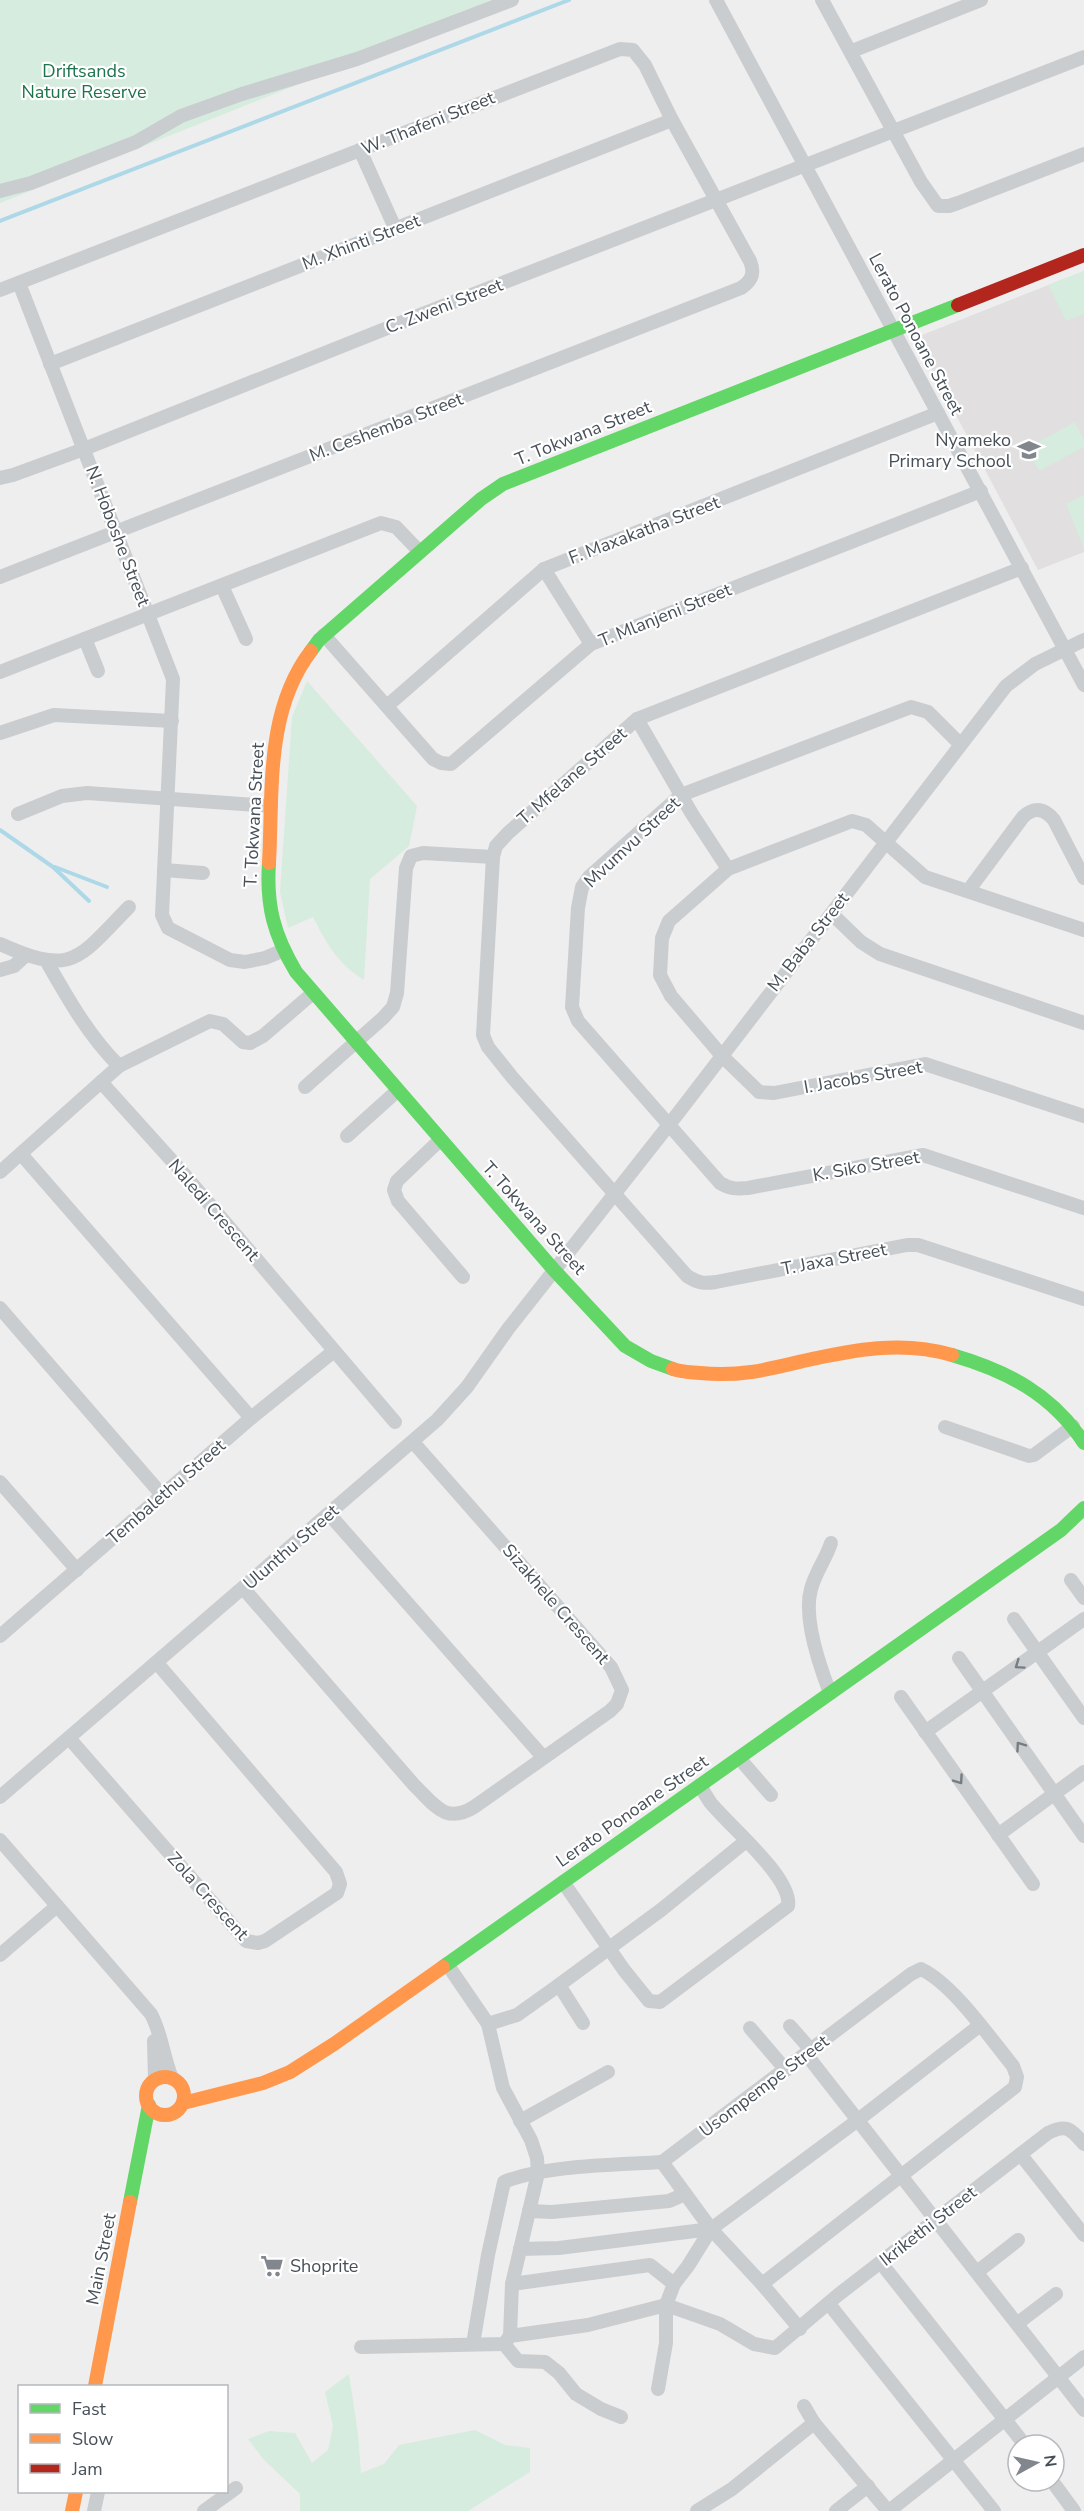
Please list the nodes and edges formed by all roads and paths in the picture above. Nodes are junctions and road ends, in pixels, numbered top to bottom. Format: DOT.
graph roads {
  1 [pos="512,0"];
  2 [pos="716,0"];
  3 [pos="822,0"];
  4 [pos="981,0"];
  5 [pos="852,51"];
  6 [pos="1084,57"];
  7 [pos="672,120"];
  8 [pos="894,132"];
  9 [pos="360,150"];
  10 [pos="1084,154"];
  11 [pos="806,167"];
  12 [pos="0,191"];
  13 [pos="718,201"];
  14 [pos="395,228"];
  15 [pos="1084,255"];
  16 [pos="750,261"];
  17 [pos="19,283"];
  18 [pos="0,290"];
  19 [pos="894,330"];
  20 [pos="50,364"];
  21 [pos="938,413"];
  22 [pos="84,449"];
  23 [pos="0,478"];
  24 [pos="981,491"];
  25 [pos="116,533"];
  26 [pos="419,551"];
  27 [pos="1022,568"];
  28 [pos="544,569"];
  29 [pos="0,577"];
  30 [pos="222,585"];
  31 [pos="147,614"];
  32 [pos="324,636"];
  33 [pos="85,639"];
  34 [pos="246,639"];
  35 [pos="1084,640"];
  36 [pos="591,644"];
  37 [pos="1064,648"];
  38 [pos="98,671"];
  39 [pos="0,672"];
  40 [pos="1084,685"];
  41 [pos="387,706"];
  42 [pos="637,719"];
  43 [pos="172,721"];
  44 [pos="0,733"];
  45 [pos="960,744"];
  46 [pos="681,795"];
  47 [pos="167,798"];
  48 [pos="271,806"];
  49 [pos="18,814"];
  50 [pos="886,842"];
  51 [pos="493,856"];
  52 [pos="728,869"];
  53 [pos="164,870"];
  54 [pos="203,873"];
  55 [pos="1084,878"];
  56 [pos="968,891"];
  57 [pos="129,907"];
  58 [pos="832,914"];
  59 [pos="1084,930"];
  60 [pos="0,944"];
  61 [pos="284,950"];
  62 [pos="26,955"];
  63 [pos="47,962"];
  64 [pos="0,970"];
  65 [pos="313,993"];
  66 [pos="1084,1023"];
  67 [pos="355,1042"];
  68 [pos="722,1056"];
  69 [pos="119,1066"];
  70 [pos="102,1082"];
  71 [pos="305,1087"];
  72 [pos="397,1090"];
  73 [pos="1084,1116"];
  74 [pos="668,1125"];
  75 [pos="347,1136"];
  76 [pos="440,1140"];
  77 [pos="21,1154"];
  78 [pos="0,1172"];
  79 [pos="614,1194"];
  80 [pos="1084,1208"];
  81 [pos="554,1270"];
  82 [pos="463,1277"];
  83 [pos="1084,1299"];
  84 [pos="0,1308"];
  85 [pos="333,1351"];
  86 [pos="251,1418"];
  87 [pos="395,1422"];
  88 [pos="945,1426"];
  89 [pos="1073,1426"];
  90 [pos="413,1442"];
  91 [pos="1084,1443"];
  92 [pos="0,1482"];
  93 [pos="162,1495"];
  94 [pos="1084,1508"];
  95 [pos="329,1514"];
  96 [pos="1084,1521"];
  97 [pos="1061,1530"];
  98 [pos="831,1543"];
  99 [pos="77,1570"];
  100 [pos="1071,1580"];
  101 [pos="243,1588"];
  102 [pos="1084,1598"];
  103 [pos="1014,1619"];
  104 [pos="1084,1619"];
  105 [pos="0,1636"];
  106 [pos="1037,1652"];
  107 [pos="959,1658"];
  108 [pos="157,1663"];
  109 [pos="981,1691"];
  110 [pos="830,1694"];
  111 [pos="901,1697"];
  112 [pos="1084,1718"];
  113 [pos="925,1732"];
  114 [pos="69,1737"];
  115 [pos="543,1757"];
  116 [pos="740,1758"];
  117 [pos="1084,1772"];
  118 [pos="700,1785"];
  119 [pos="1053,1794"];
  120 [pos="771,1795"];
  121 [pos="0,1797"];
  122 [pos="998,1835"];
  123 [pos="1084,1836"];
  124 [pos="0,1840"];
  125 [pos="746,1841"];
  126 [pos="563,1882"];
  127 [pos="1033,1884"];
  128 [pos="57,1906"];
  129 [pos="608,1947"];
  130 [pos="0,1956"];
  131 [pos="447,1964"];
  132 [pos="559,1984"];
  133 [pos="154,2021"];
  134 [pos="583,2023"];
  135 [pos="488,2025"];
  136 [pos="790,2026"];
  137 [pos="979,2026"];
  138 [pos="750,2028"];
  139 [pos="809,2052"];
  140 [pos="786,2070"];
  141 [pos="608,2072"];
  142 [pos="155,2080"];
  143 [pos="175,2081"];
  144 [pos="210,2093"];
  145 [pos="183,2103"];
  146 [pos="149,2105"];
  147 [pos="163,2115"];
  148 [pos="858,2120"];
  149 [pos="520,2121"];
  150 [pos="144,2138"];
  151 [pos="1084,2144"];
  152 [pos="1021,2155"];
  153 [pos="662,2163"];
  154 [pos="538,2174"];
  155 [pos="902,2176"];
  156 [pos="685,2194"];
  157 [pos="529,2211"];
  158 [pos="936,2219"];
  159 [pos="711,2229"];
  160 [pos="1084,2235"];
  161 [pos="1018,2240"];
  162 [pos="520,2249"];
  163 [pos="880,2263"];
  164 [pos="977,2271"];
  165 [pos="512,2284"];
  166 [pos="674,2284"];
  167 [pos="762,2284"];
  168 [pos="1056,2294"];
  169 [pos="829,2304"];
  170 [pos="666,2305"];
  171 [pos="1018,2323"];
  172 [pos="800,2329"];
  173 [pos="507,2340"];
  174 [pos="473,2344"];
  175 [pos="362,2347"];
  176 [pos="1084,2357"];
  177 [pos="1059,2376"];
  178 [pos="95,2385"];
  179 [pos="658,2389"];
  180 [pos="804,2406"];
  181 [pos="1084,2410"];
  182 [pos="621,2416"];
  183 [pos="1005,2418"];
  184 [pos="814,2423"];
  185 [pos="1016,2433"];
  186 [pos="953,2458"];
  187 [pos="868,2486"];
  188 [pos="236,2488"];
  189 [pos="76,2493"];
  190 [pos="98,2493"];
  191 [pos="1061,2493"];
  192 [pos="72,2511"];
  193 [pos="94,2511"];
  194 [pos="204,2511"];
  195 [pos="697,2511"];
  196 [pos="836,2511"];
  197 [pos="889,2511"];
  198 [pos="994,2511"];
  199 [pos="1074,2511"];
  1 -- 12 [label="street"];
  2 -- 11 [label="street, Lerato Ponoane Street"];
  3 -- 5 [label="street"];
  4 -- 5 [label="street"];
  5 -- 8 [label="street"];
  6 -- 8 [label="street, C. Zweni Street"];
  7 -- 9 [label="street, W. Thafeni Street"];
  7 -- 13 [label="street, W. Thafeni Street"];
  7 -- 14 [label="street, M. Xhinti Street"];
  8 -- 10 [label="street"];
  8 -- 11 [label="street, C. Zweni Street"];
  9 -- 14 [label="street"];
  9 -- 17 [label="street, W. Thafeni Street"];
  11 -- 13 [label="street, C. Zweni Street"];
  11 -- 19 [label="street, Lerato Ponoane Street"];
  13 -- 16 [label="street, W. Thafeni Street"];
  13 -- 22 [label="street, C. Zweni Street"];
  14 -- 20 [label="street, M. Xhinti Street"];
  15 -- 19 [label="street, T. Tokwana Street"];
  16 -- 25 [label="street, M. Ceshemba Street"];
  17 -- 18 [label="street, W. Thafeni Street"];
  17 -- 20 [label="street, N. Hoboshe Street"];
  19 -- 21 [label="street, Lerato Ponoane Street"];
  19 -- 26 [label="street, T. Tokwana Street"];
  20 -- 22 [label="street, N. Hoboshe Street"];
  21 -- 24 [label="street, Lerato Ponoane Street"];
  21 -- 28 [label="street, F. Maxakatha Street"];
  22 -- 23 [label="street, C. Zweni Street"];
  22 -- 25 [label="street, N. Hoboshe Street"];
  24 -- 27 [label="street, Lerato Ponoane Street"];
  24 -- 36 [label="street, T. Mlanjeni Street"];
  25 -- 29 [label="street, M. Ceshemba Street"];
  25 -- 31 [label="street, N. Hoboshe Street"];
  26 -- 30 [label="street"];
  26 -- 32 [label="street, T. Tokwana Street"];
  27 -- 37 [label="street, Lerato Ponoane Street"];
  27 -- 42 [label="street, T. Mfelane Street"];
  28 -- 36 [label="street"];
  28 -- 41 [label="street, F. Maxakatha Street"];
  30 -- 31 [label="street"];
  30 -- 34 [label="street"];
  31 -- 33 [label="street"];
  31 -- 43 [label="street, N. Hoboshe Street"];
  32 -- 41 [label="street, T. Mlanjeni Street"];
  32 -- 48 [label="street, T. Tokwana Street"];
  33 -- 38 [label="street"];
  33 -- 39 [label="street"];
  35 -- 37 [label="street, M. Baba Street"];
  36 -- 41 [label="street, T. Mlanjeni Street"];
  37 -- 40 [label="street, Lerato Ponoane Street"];
  37 -- 45 [label="street, M. Baba Street"];
  42 -- 46 [label="street"];
  42 -- 51 [label="street, T. Mfelane Street"];
  43 -- 44 [label="street"];
  43 -- 47 [label="street, N. Hoboshe Street"];
  45 -- 46 [label="street, Mvumvu Street"];
  45 -- 50 [label="street, M. Baba Street"];
  46 -- 52 [label="street"];
  46 -- 74 [label="street, Mvumvu Street"];
  47 -- 48 [label="street"];
  47 -- 49 [label="street"];
  47 -- 53 [label="street, N. Hoboshe Street"];
  48 -- 61 [label="street, T. Tokwana Street"];
  50 -- 52 [label="street"];
  50 -- 56 [label="street"];
  50 -- 58 [label="street, M. Baba Street"];
  51 -- 67 [label="street"];
  51 -- 79 [label="street"];
  52 -- 68 [label="street"];
  53 -- 54 [label="street"];
  53 -- 61 [label="street, N. Hoboshe Street"];
  55 -- 56 [label="street"];
  56 -- 59 [label="street"];
  57 -- 63 [label="street"];
  58 -- 66 [label="street"];
  58 -- 68 [label="street, M. Baba Street"];
  60 -- 62 [label="street"];
  61 -- 65 [label="street, T. Tokwana Street"];
  62 -- 63 [label="street"];
  62 -- 64 [label="street"];
  63 -- 69 [label="street"];
  65 -- 67 [label="street, T. Tokwana Street"];
  65 -- 69 [label="street"];
  67 -- 71 [label="street"];
  67 -- 72 [label="street, T. Tokwana Street"];
  68 -- 73 [label="street, I. Jacobs Street"];
  68 -- 74 [label="street, M. Baba Street"];
  69 -- 70 [label="street"];
  70 -- 77 [label="street"];
  70 -- 85 [label="street, Naledi Crescent"];
  72 -- 75 [label="street"];
  72 -- 76 [label="street, T. Tokwana Street"];
  74 -- 79 [label="street, M. Baba Street"];
  74 -- 80 [label="street, K. Siko Street"];
  76 -- 81 [label="street, T. Tokwana Street"];
  76 -- 82 [label="street"];
  77 -- 78 [label="street"];
  77 -- 86 [label="street"];
  79 -- 81 [label="street, M. Baba Street"];
  79 -- 83 [label="street, T. Jaxa Street"];
  81 -- 89 [label="street, T. Tokwana Street"];
  81 -- 90 [label="street, Ulunthu Street"];
  84 -- 93 [label="street"];
  85 -- 86 [label="street, Tembalethu Street"];
  85 -- 87 [label="street, Naledi Crescent"];
  86 -- 93 [label="street, Tembalethu Street"];
  88 -- 89 [label="street"];
  89 -- 91 [label="street, T. Tokwana Street"];
  90 -- 95 [label="street, Ulunthu Street"];
  90 -- 115 [label="street, Sizakhele Crescent"];
  92 -- 99 [label="street"];
  93 -- 99 [label="street, Tembalethu Street"];
  94 -- 97 [label="street, Lerato Ponoane Street"];
  95 -- 101 [label="street, Ulunthu Street"];
  95 -- 115 [label="street"];
  96 -- 97 [label="street, Lerato Ponoane Street"];
  97 -- 110 [label="street, Lerato Ponoane Street"];
  98 -- 110 [label="street"];
  99 -- 105 [label="street, Tembalethu Street"];
  100 -- 102 [label="street"];
  101 -- 108 [label="street, Ulunthu Street"];
  101 -- 115 [label="street, Sizakhele Crescent"];
  103 -- 106 [label="street"];
  104 -- 106 [label="street"];
  106 -- 109 [label="street, one-way"];
  106 -- 112 [label="street"];
  107 -- 109 [label="street"];
  108 -- 114 [label="street, Ulunthu Street"];
  108 -- 114 [label="street, Zola Crescent"];
  109 -- 113 [label="street"];
  119 -- 109 [label="street, one-way"];
  110 -- 116 [label="street, Lerato Ponoane Street"];
  111 -- 113 [label="street"];
  113 -- 122 [label="street, one-way"];
  114 -- 121 [label="street, Ulunthu Street"];
  116 -- 118 [label="street, Lerato Ponoane Street"];
  116 -- 120 [label="street"];
  117 -- 119 [label="street"];
  118 -- 125 [label="street"];
  118 -- 126 [label="street, Lerato Ponoane Street"];
  119 -- 122 [label="street"];
  119 -- 123 [label="street"];
  122 -- 127 [label="street"];
  124 -- 128 [label="street"];
  125 -- 129 [label="street"];
  125 -- 129 [label="street"];
  126 -- 129 [label="street"];
  126 -- 131 [label="street, Lerato Ponoane Street"];
  128 -- 130 [label="street"];
  128 -- 133 [label="street"];
  129 -- 132 [label="street"];
  131 -- 135 [label="street"];
  131 -- 144 [label="street, Lerato Ponoane Street"];
  132 -- 134 [label="street"];
  132 -- 135 [label="street"];
  133 -- 142 [label="street"];
  133 -- 143 [label="street"];
  135 -- 149 [label="street"];
  136 -- 139 [label="street"];
  137 -- 139 [label="street, Usompempe Street"];
  137 -- 148 [label="street"];
  137 -- 155 [label="street, Usompempe Street"];
  138 -- 140 [label="street"];
  139 -- 140 [label="street, Usompempe Street"];
  139 -- 148 [label="street"];
  140 -- 153 [label="street, Usompempe Street"];
  141 -- 149 [label="street"];
  142 -- 143 [label="street"];
  142 -- 146 [label="street"];
  143 -- 144 [label="street, Lerato Ponoane Street"];
  143 -- 145 [label="street"];
  144 -- 145 [label="street, Lerato Ponoane Street"];
  145 -- 147 [label="street"];
  146 -- 147 [label="street"];
  146 -- 150 [label="street, Main Street"];
  147 -- 150 [label="street, Main Street"];
  148 -- 155 [label="street"];
  148 -- 159 [label="street"];
  149 -- 154 [label="street"];
  150 -- 178 [label="street, Main Street"];
  151 -- 152 [label="street, Ikrikethi Street"];
  152 -- 158 [label="street, Ikrikethi Street"];
  152 -- 160 [label="street"];
  153 -- 154 [label="street"];
  153 -- 156 [label="street"];
  154 -- 157 [label="street"];
  154 -- 174 [label="street"];
  155 -- 158 [label="street"];
  155 -- 167 [label="street"];
  156 -- 157 [label="street"];
  156 -- 159 [label="street"];
  157 -- 162 [label="street"];
  158 -- 163 [label="street, Ikrikethi Street"];
  158 -- 164 [label="street"];
  159 -- 162 [label="street"];
  159 -- 166 [label="street"];
  159 -- 167 [label="street"];
  161 -- 164 [label="street"];
  162 -- 165 [label="street"];
  163 -- 169 [label="street, Ikrikethi Street"];
  163 -- 183 [label="street"];
  164 -- 171 [label="street"];
  165 -- 166 [label="street"];
  165 -- 173 [label="street"];
  166 -- 170 [label="street"];
  167 -- 172 [label="street"];
  168 -- 171 [label="street"];
  169 -- 172 [label="street, Ikrikethi Street"];
  169 -- 186 [label="street"];
  170 -- 172 [label="street, Ikrikethi Street"];
  170 -- 173 [label="street"];
  170 -- 179 [label="street"];
  171 -- 177 [label="street"];
  173 -- 174 [label="street"];
  173 -- 182 [label="street"];
  174 -- 175 [label="street"];
  176 -- 177 [label="street"];
  177 -- 181 [label="street"];
  177 -- 183 [label="street"];
  180 -- 184 [label="street"];
  183 -- 185 [label="street"];
  183 -- 186 [label="street"];
  184 -- 187 [label="street"];
  184 -- 195 [label="street"];
  186 -- 197 [label="street"];
  186 -- 198 [label="street"];
  187 -- 196 [label="street"];
  187 -- 197 [label="street"];
  188 -- 194 [label="street"];
  189 -- 192 [label="street"];
  190 -- 193 [label="street"];
  191 -- 199 [label="street"];
}
